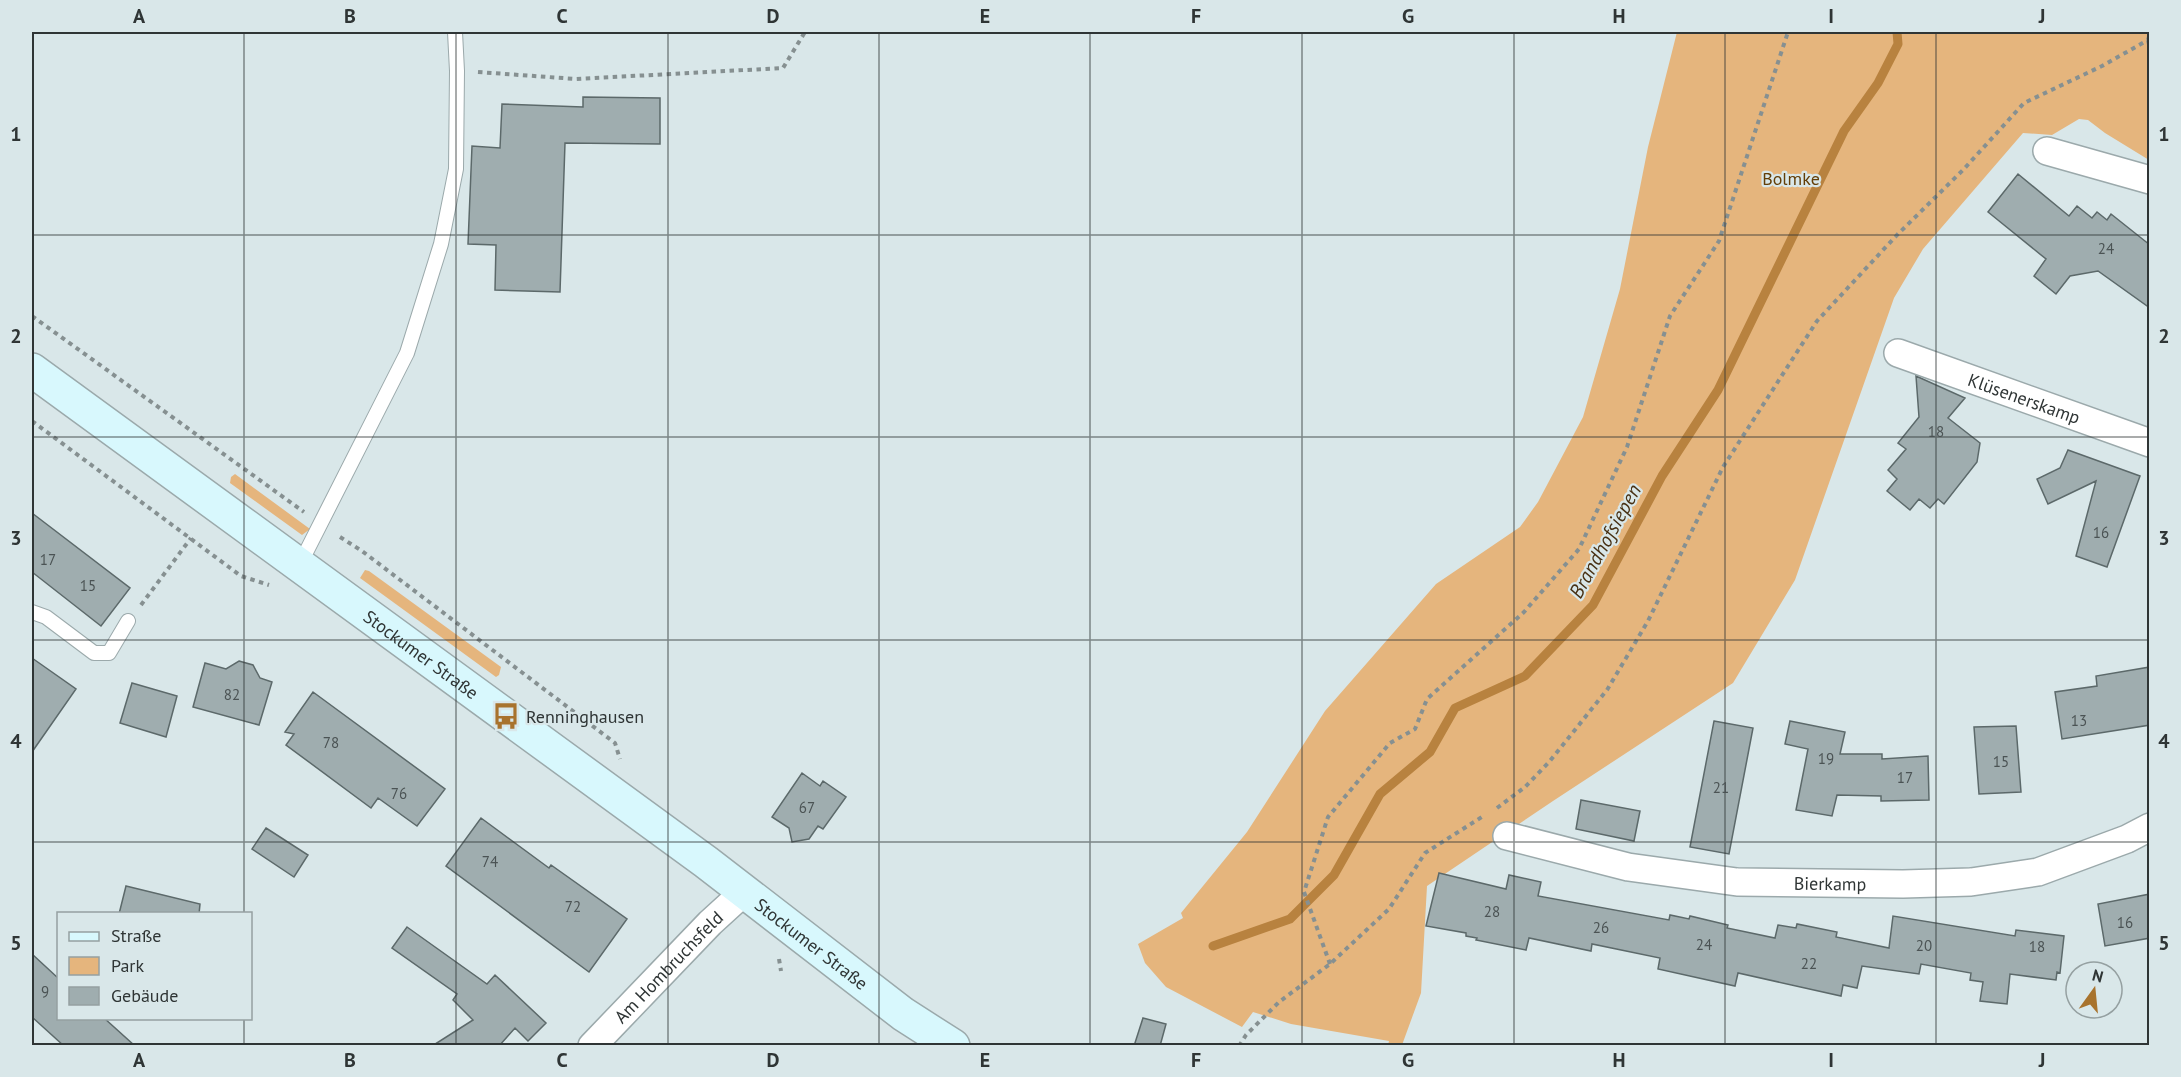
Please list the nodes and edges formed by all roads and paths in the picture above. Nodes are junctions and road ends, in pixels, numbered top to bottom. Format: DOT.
graph roads {
  1 [pos="455,32"];
  2 [pos="805,32"];
  3 [pos="1788,32"];
  4 [pos="2150,33"];
  5 [pos="2148,40"];
  6 [pos="2150,49"];
  7 [pos="457,71"];
  8 [pos="2047,151"];
  9 [pos="2150,180"];
  10 [pos="32,316"];
  11 [pos="1898,353"];
  12 [pos="32,369"];
  13 [pos="32,421"];
  14 [pos="2150,443"];
  15 [pos="321,525"];
  16 [pos="191,538"];
  17 [pos="299,566"];
  18 [pos="241,576"];
  19 [pos="32,612"];
  20 [pos="128,621"];
  21 [pos="615,743"];
  22 [pos="2150,827"];
  23 [pos="1507,836"];
  24 [pos="744,892"];
  25 [pos="1330,963"];
  26 [pos="592,1046"];
  27 [pos="953,1046"];
  28 [pos="1239,1046"];
  1 -- 7 [label="lane"];
  2 -- 7 [label="path"];
  3 -- 25 [label="path"];
  4 -- 5 [label="path"];
  5 -- 6 [label="path"];
  5 -- 25 [label="path"];
  7 -- 15 [label="lane"];
  8 -- 9 [label="street"];
  10 -- 15 [label="path"];
  11 -- 14 [label="street, Klüsenerskamp"];
  12 -- 17 [label="main road, Stockumer Straße"];
  13 -- 16 [label="path"];
  15 -- 17 [label="lane"];
  15 -- 21 [label="path"];
  16 -- 18 [label="path"];
  16 -- 20 [label="path"];
  17 -- 24 [label="main road, Stockumer Straße"];
  19 -- 20 [label="lane"];
  22 -- 23 [label="street, Bierkamp"];
  24 -- 26 [label="street, Am Hombruchsfeld"];
  24 -- 27 [label="main road, Stockumer Straße"];
  25 -- 28 [label="path"];
}
